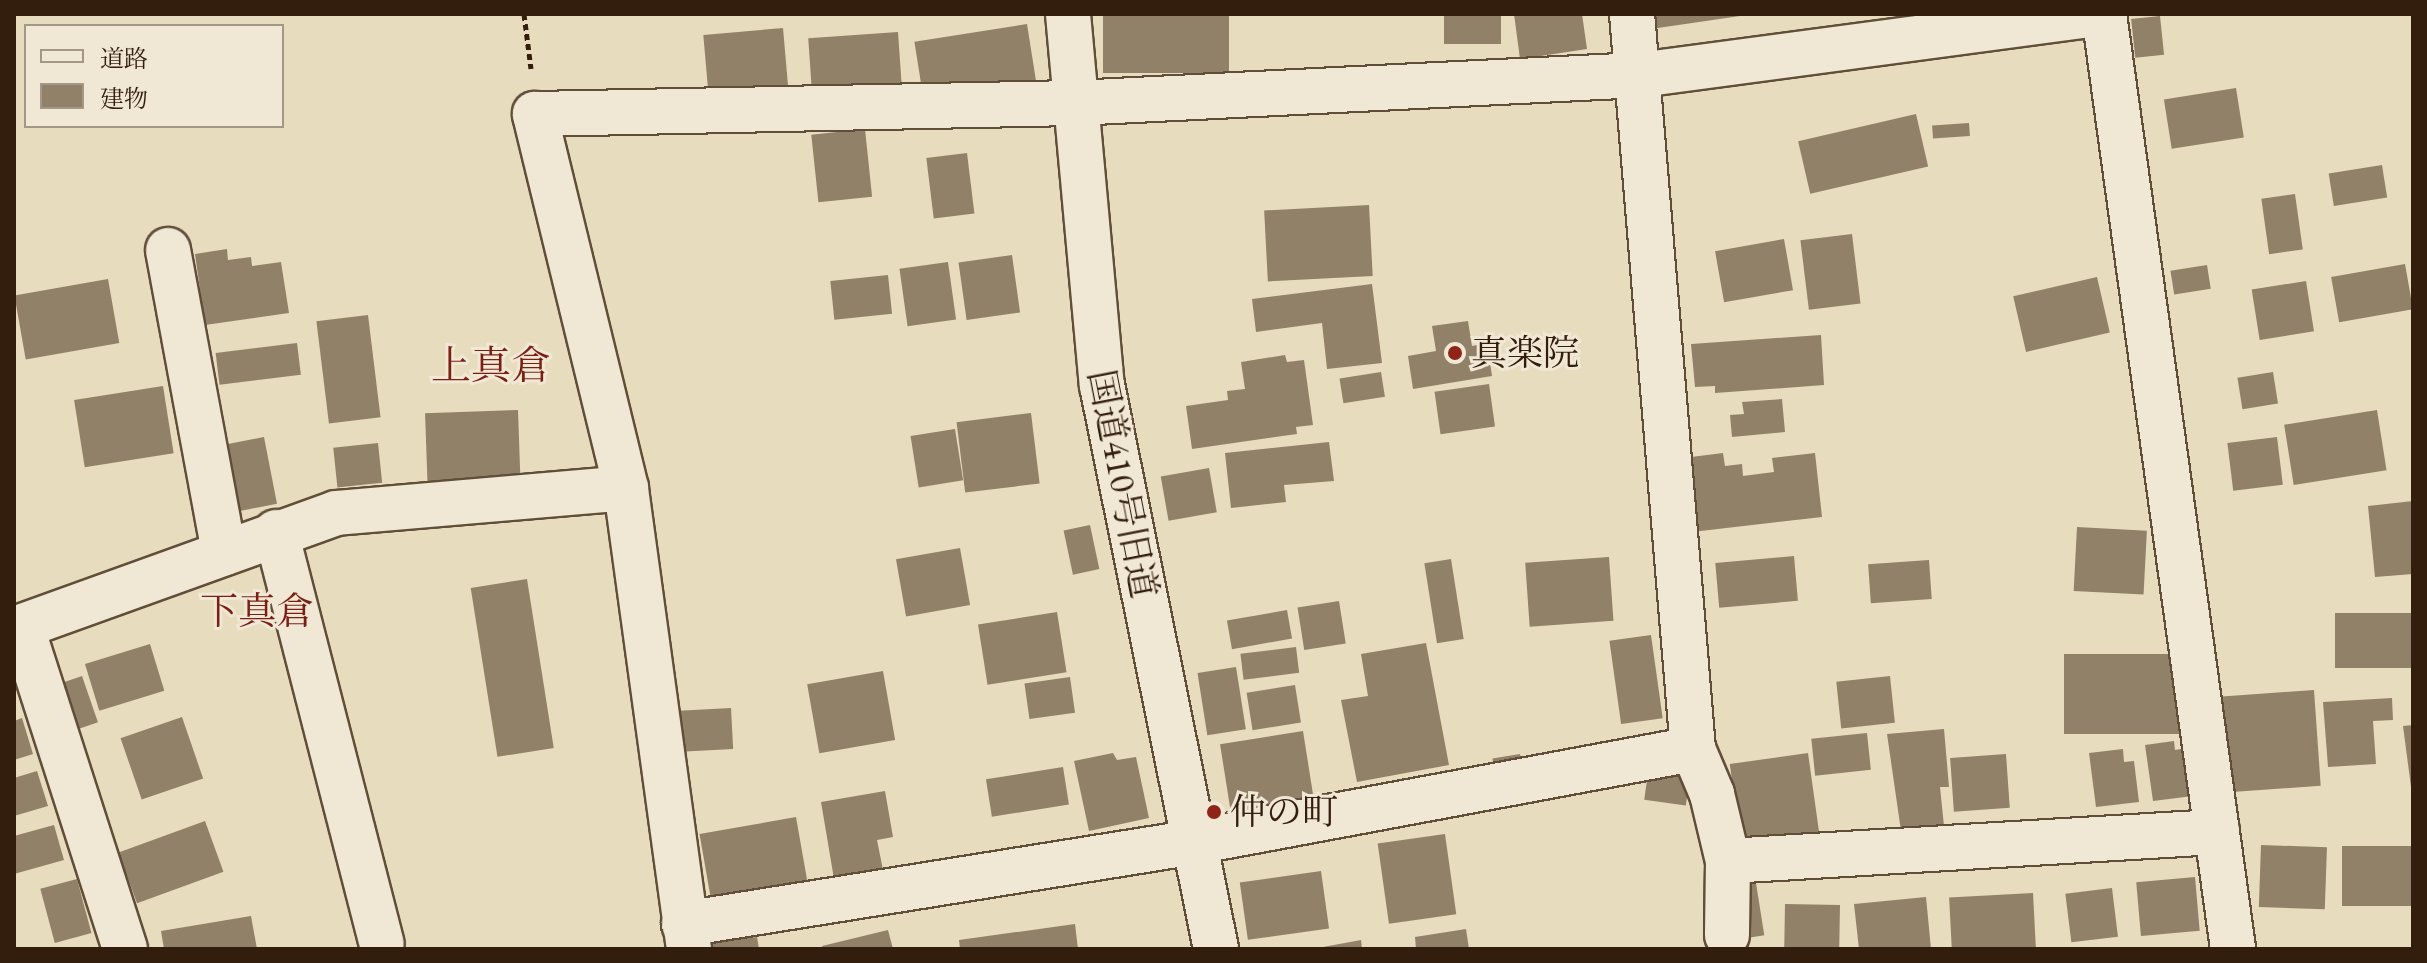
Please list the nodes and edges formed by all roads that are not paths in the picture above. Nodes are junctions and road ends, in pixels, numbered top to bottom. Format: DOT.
graph roads {
  1 [pos="1068,14"];
  2 [pos="1632,14"];
  3 [pos="2102,14"];
  4 [pos="1640,75"];
  5 [pos="1074,103"];
  6 [pos="168,250"];
  7 [pos="626,488"];
  8 [pos="276,532"];
  9 [pos="224,553"];
  10 [pos="18,628"];
  11 [pos="1693,749"];
  12 [pos="2217,832"];
  13 [pos="1195,842"];
  14 [pos="1728,861"];
  15 [pos="1727,935"];
  16 [pos="687,936"];
  17 [pos="382,944"];
  18 [pos="125,949"];
  19 [pos="1216,949"];
  20 [pos="2233,949"];
  1 -- 5 [label="street, 国道410号旧道"];
  2 -- 4 [label="street"];
  3 -- 4 [label="street"];
  3 -- 12 [label="street"];
  4 -- 5 [label="street"];
  4 -- 11 [label="street"];
  5 -- 7 [label="street"];
  5 -- 13 [label="street, 国道410号旧道"];
  6 -- 9 [label="street"];
  7 -- 8 [label="street"];
  7 -- 16 [label="street"];
  8 -- 9 [label="street"];
  8 -- 17 [label="street"];
  9 -- 10 [label="street"];
  10 -- 18 [label="street"];
  11 -- 13 [label="street"];
  11 -- 14 [label="street"];
  12 -- 14 [label="street"];
  12 -- 20 [label="street"];
  13 -- 16 [label="street"];
  13 -- 19 [label="street, 国道410号旧道"];
  14 -- 15 [label="street"];
}
